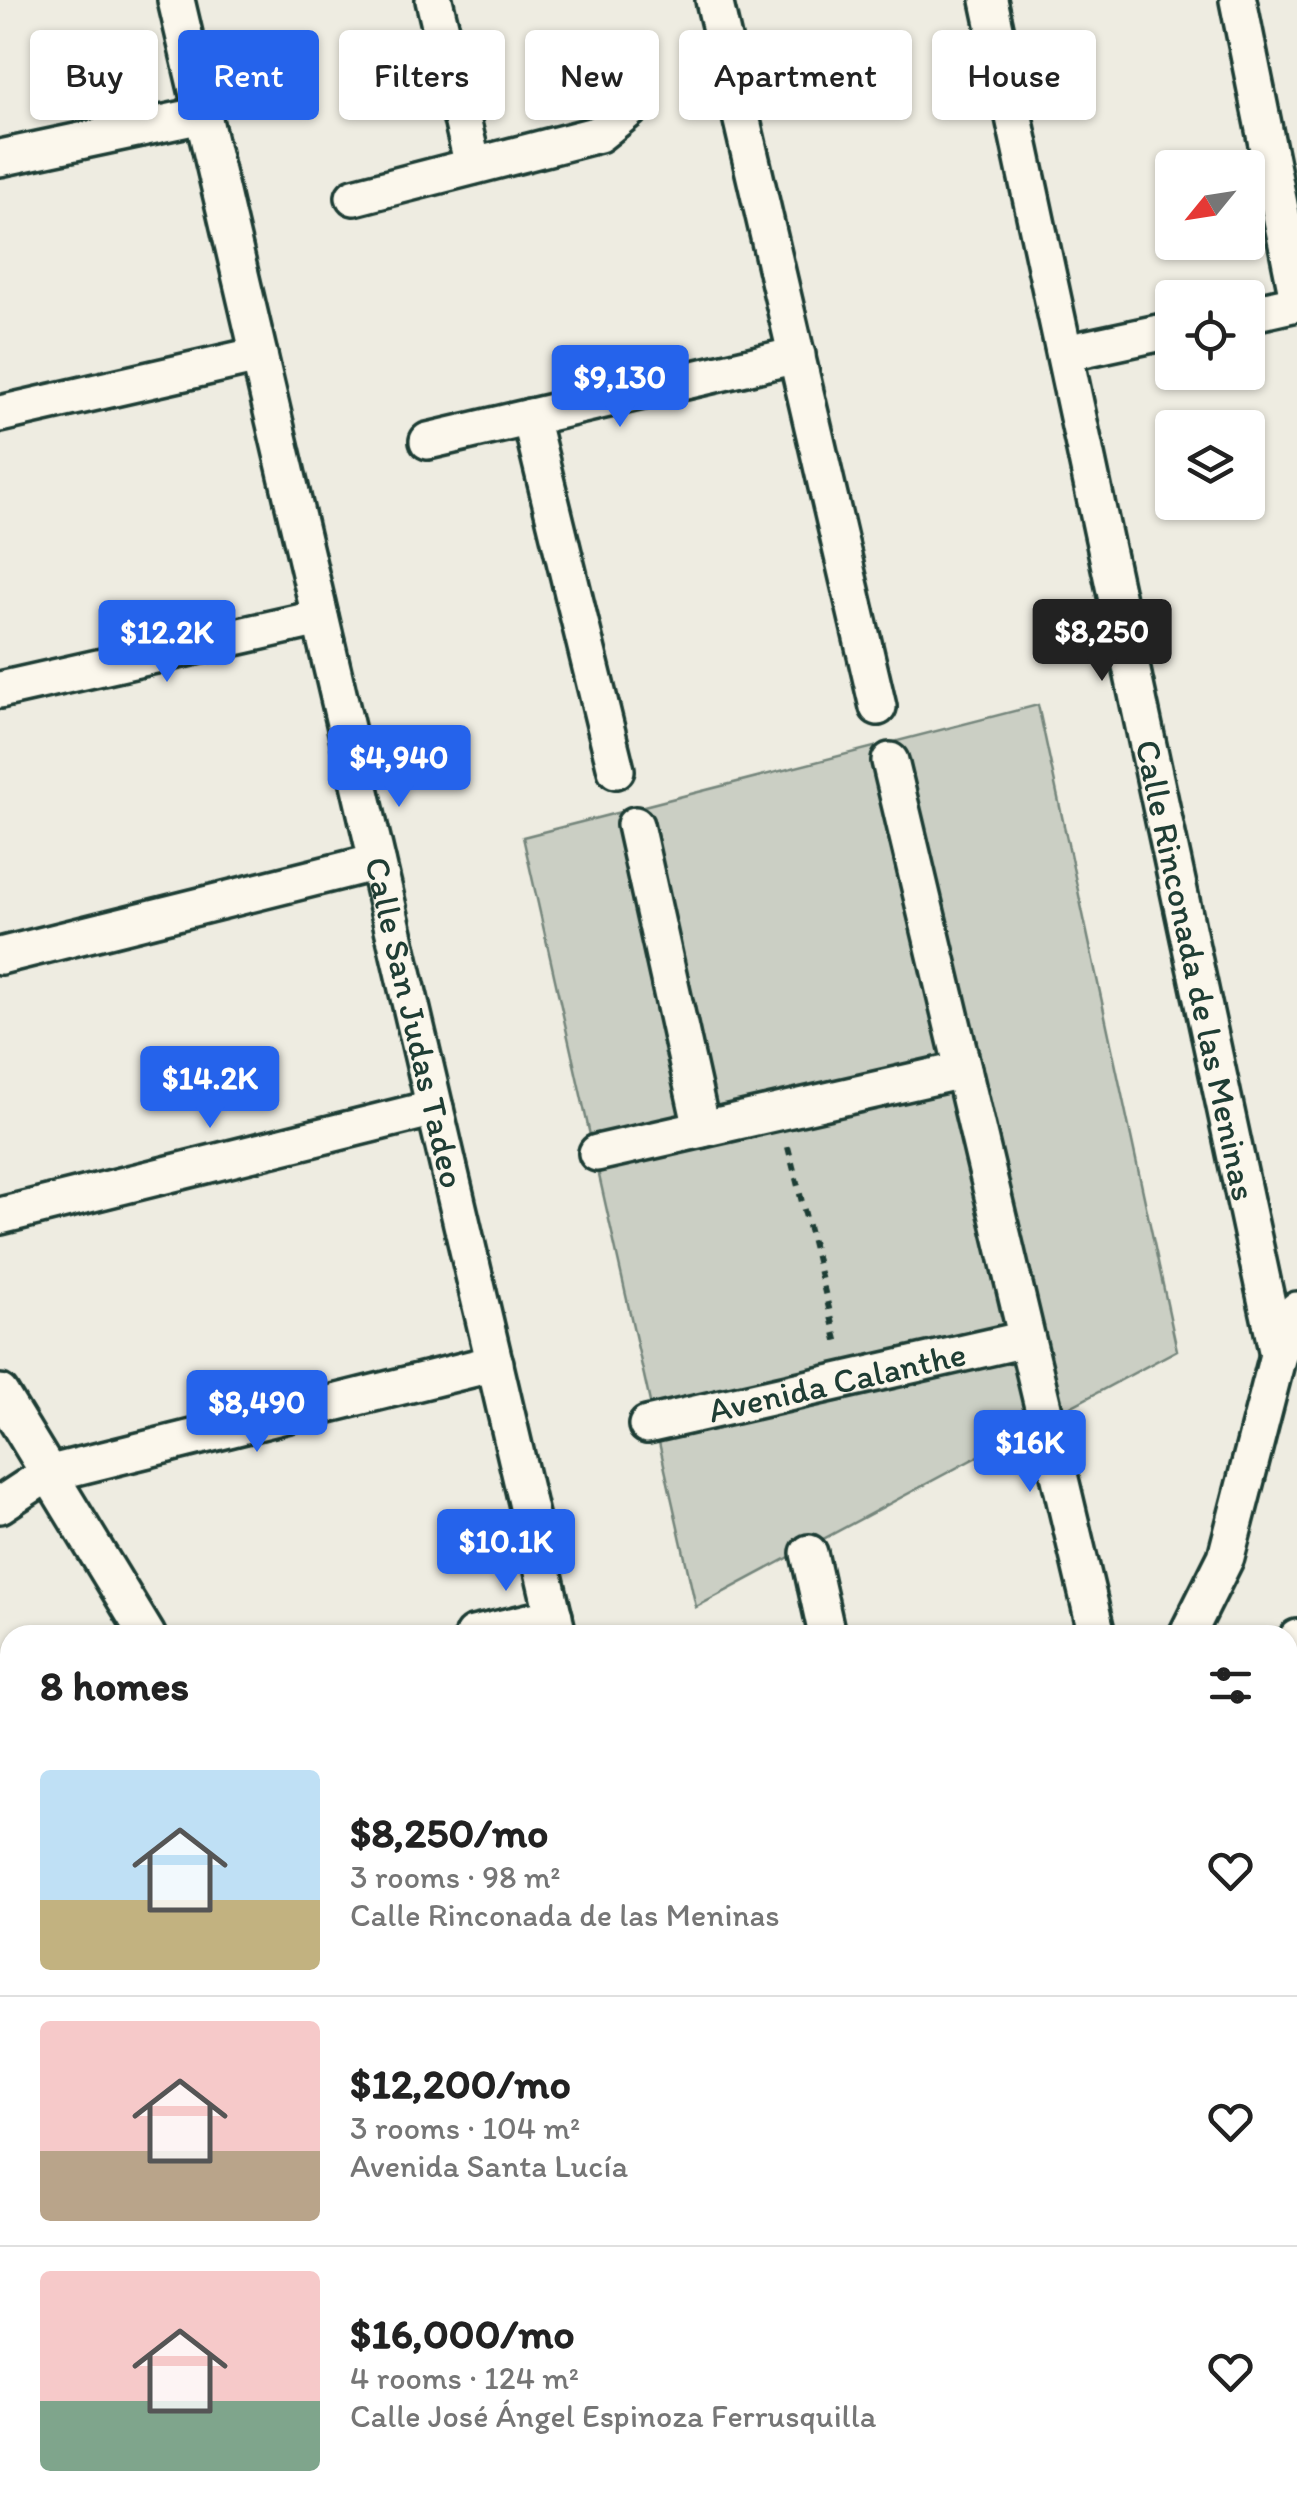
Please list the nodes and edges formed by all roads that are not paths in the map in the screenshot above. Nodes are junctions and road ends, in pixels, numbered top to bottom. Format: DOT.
graph roads {
  1 [pos="176,0"];
  2 [pos="434,0"];
  3 [pos="714,0"];
  4 [pos="989,0"];
  5 [pos="1238,0"];
  6 [pos="183,30"];
  7 [pos="179,120"];
  8 [pos="203,120"];
  9 [pos="616,120"];
  10 [pos="0,158"];
  11 [pos="473,166"];
  12 [pos="354,197"];
  13 [pos="1297,294"];
  14 [pos="1297,303"];
  15 [pos="1265,310"];
  16 [pos="1155,334"];
  17 [pos="1065,354"];
  18 [pos="259,355"];
  19 [pos="798,355"];
  20 [pos="0,414"];
  21 [pos="530,418"];
  22 [pos="428,441"];
  23 [pos="320,618"];
  24 [pos="0,690"];
  25 [pos="878,708"];
  26 [pos="890,761"];
  27 [pos="616,770"];
  28 [pos="635,825"];
  29 [pos="377,862"];
  30 [pos="0,956"];
  31 [pos="964,1070"];
  32 [pos="435,1108"];
  33 [pos="702,1130"];
  34 [pos="597,1154"];
  35 [pos="0,1216"];
  36 [pos="1297,1310"];
  37 [pos="1026,1339"];
  38 [pos="1278,1354"];
  39 [pos="495,1363"];
  40 [pos="0,1393"];
  41 [pos="648,1424"];
  42 [pos="48,1474"];
  43 [pos="0,1505"];
  44 [pos="809,1553"];
  45 [pos="141,1625"];
  46 [pos="556,1625"];
  47 [pos="825,1625"];
  48 [pos="1095,1625"];
  49 [pos="1192,1625"];
  1 -- 6 [label="street, Calle San Judas Tadeo"];
  2 -- 11 [label="street"];
  3 -- 19 [label="street"];
  4 -- 17 [label="street, Calle Rinconada de las Meninas"];
  5 -- 13 [label="street"];
  7 -- 10 [label="street"];
  8 -- 18 [label="street, Calle San Judas Tadeo"];
  9 -- 11 [label="street"];
  11 -- 12 [label="street"];
  14 -- 15 [label="street"];
  16 -- 17 [label="street"];
  17 -- 38 [label="street, Calle Rinconada de las Meninas"];
  18 -- 20 [label="street"];
  18 -- 23 [label="street, Calle San Judas Tadeo"];
  19 -- 21 [label="street"];
  19 -- 25 [label="street"];
  21 -- 22 [label="street"];
  21 -- 27 [label="street"];
  23 -- 24 [label="street"];
  23 -- 29 [label="street, Calle San Judas Tadeo"];
  26 -- 31 [label="street"];
  28 -- 33 [label="street"];
  29 -- 30 [label="street"];
  29 -- 32 [label="street, Calle San Judas Tadeo"];
  31 -- 33 [label="street"];
  31 -- 37 [label="street"];
  32 -- 35 [label="street"];
  32 -- 39 [label="street, Calle San Judas Tadeo"];
  33 -- 34 [label="street"];
  36 -- 38 [label="street"];
  37 -- 41 [label="street, Avenida Calanthe"];
  37 -- 48 [label="street"];
  38 -- 49 [label="street"];
  39 -- 42 [label="street"];
  39 -- 46 [label="street, Calle San Judas Tadeo"];
  40 -- 42 [label="street"];
  42 -- 43 [label="street"];
  42 -- 45 [label="street"];
  44 -- 47 [label="street"];
}
